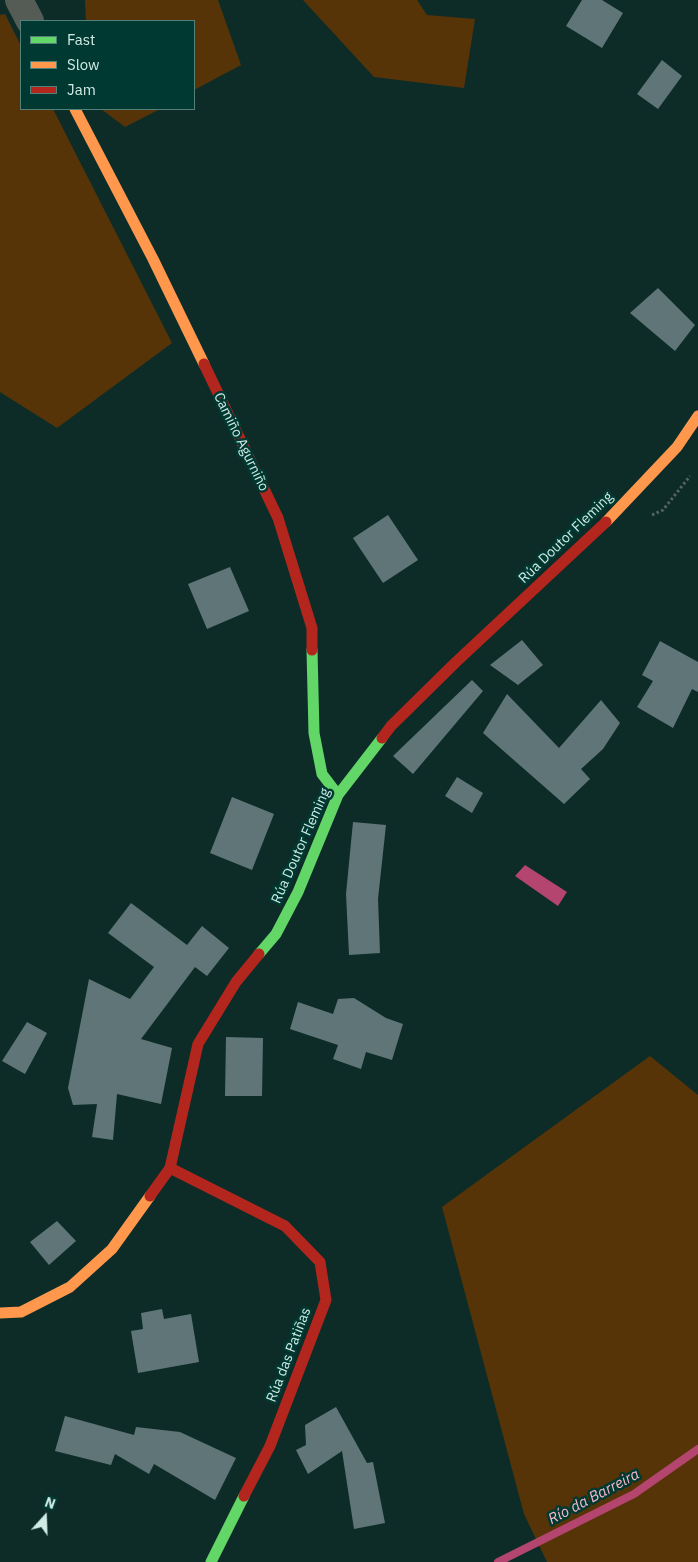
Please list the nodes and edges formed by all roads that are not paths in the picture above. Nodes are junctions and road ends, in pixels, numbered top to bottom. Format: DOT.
graph roads {
  1 [pos="19,0"];
  2 [pos="29,20"];
  3 [pos="76,110"];
  4 [pos="698,416"];
  5 [pos="338,795"];
  6 [pos="170,1168"];
  7 [pos="0,1313"];
  8 [pos="211,1562"];
  1 -- 2 [label="street"];
  3 -- 5 [label="street, Camiño Agurniño"];
  4 -- 5 [label="street, Rúa Doutor Fleming"];
  5 -- 6 [label="street, Rúa Doutor Fleming"];
  6 -- 7 [label="street, Rúa Doutor Fleming"];
  6 -- 8 [label="street, Rúa das Patiñas"];
}
